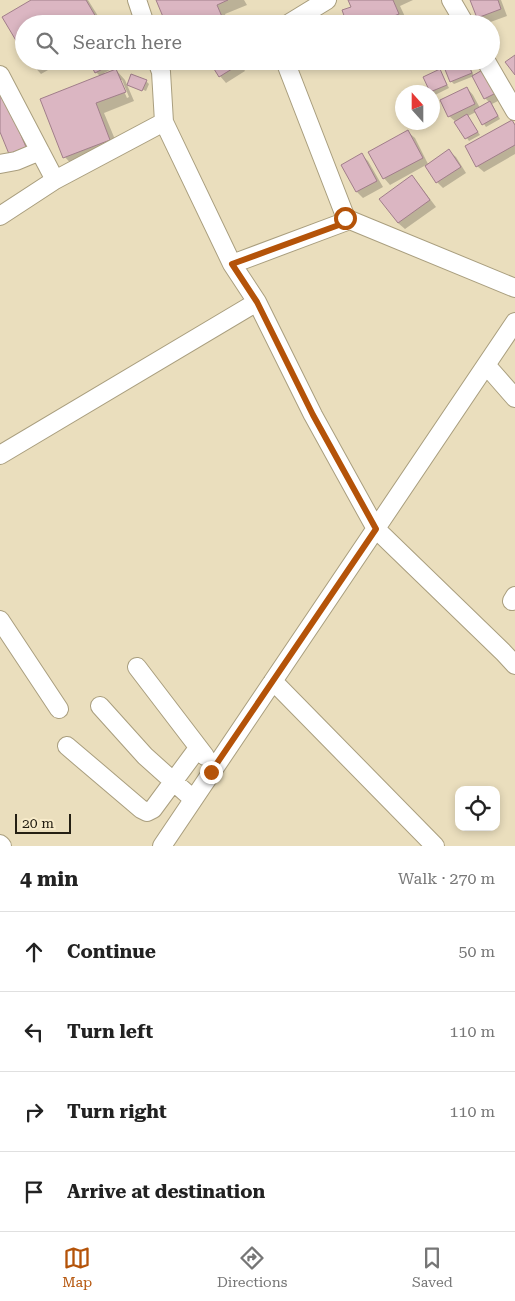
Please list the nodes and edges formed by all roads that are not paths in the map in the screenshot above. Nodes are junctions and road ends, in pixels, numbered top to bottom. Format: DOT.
graph roads {
  1 [pos="137,0"];
  2 [pos="327,0"];
  3 [pos="451,0"];
  4 [pos="142,15"];
  5 [pos="303,15"];
  6 [pos="460,15"];
  7 [pos="160,70"];
  8 [pos="288,70"];
  9 [pos="491,70"];
  10 [pos="0,75"];
  11 [pos="515,111"];
  12 [pos="164,122"];
  13 [pos="40,151"];
  14 [pos="0,164"];
  15 [pos="55,180"];
  16 [pos="0,216"];
  17 [pos="345,218"];
  18 [pos="232,264"];
  19 [pos="515,288"];
  20 [pos="257,302"];
  21 [pos="515,322"];
  22 [pos="487,366"];
  23 [pos="515,398"];
  24 [pos="0,455"];
  25 [pos="376,529"];
  26 [pos="1,626"];
  27 [pos="515,665"];
  28 [pos="137,668"];
  29 [pos="273,681"];
  30 [pos="100,706"];
  31 [pos="59,709"];
  32 [pos="67,746"];
  33 [pos="198,748"];
  34 [pos="214,767"];
  35 [pos="173,781"];
  36 [pos="193,799"];
  37 [pos="171,841"];
  38 [pos="435,846"];
  1 -- 4 [label="street"];
  2 -- 5 [label="street"];
  3 -- 6 [label="street"];
  7 -- 12 [label="street"];
  8 -- 17 [label="street"];
  9 -- 11 [label="street"];
  10 -- 13 [label="street"];
  12 -- 15 [label="street"];
  12 -- 18 [label="street"];
  13 -- 14 [label="street"];
  13 -- 15 [label="street"];
  15 -- 16 [label="street"];
  17 -- 18 [label="street"];
  17 -- 19 [label="street"];
  18 -- 20 [label="street"];
  20 -- 24 [label="street"];
  20 -- 25 [label="street"];
  21 -- 22 [label="street"];
  22 -- 23 [label="street"];
  22 -- 25 [label="street"];
  25 -- 27 [label="street"];
  25 -- 29 [label="street"];
  26 -- 31 [label="street"];
  28 -- 33 [label="street"];
  29 -- 34 [label="street"];
  29 -- 38 [label="street"];
  30 -- 35 [label="street"];
  32 -- 35 [label="street"];
  33 -- 34 [label="street"];
  33 -- 35 [label="street"];
  34 -- 36 [label="street"];
  35 -- 36 [label="street"];
  36 -- 37 [label="street"];
}
